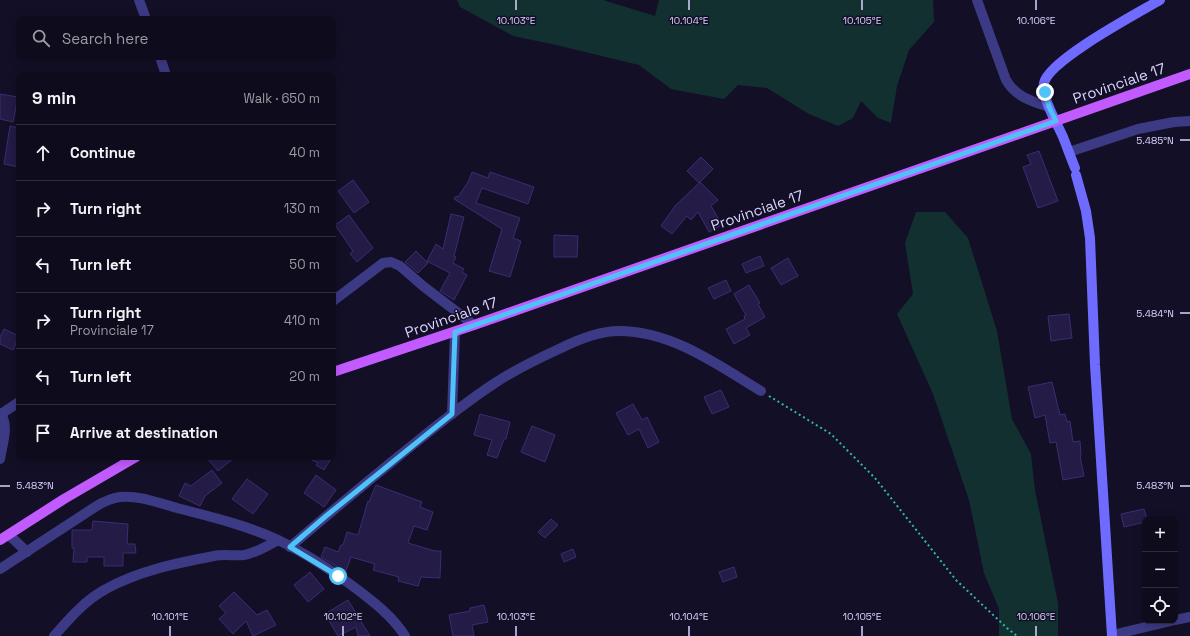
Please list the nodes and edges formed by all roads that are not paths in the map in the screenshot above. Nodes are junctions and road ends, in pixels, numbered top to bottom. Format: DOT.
graph roads {
  1 [pos="139,0"];
  2 [pos="977,0"];
  3 [pos="1160,0"];
  4 [pos="145,16"];
  5 [pos="161,60"];
  6 [pos="165,72"];
  7 [pos="1190,74"];
  8 [pos="1049,107"];
  9 [pos="1056,121"];
  10 [pos="1190,121"];
  11 [pos="1069,152"];
  12 [pos="336,299"];
  13 [pos="474,326"];
  14 [pos="455,332"];
  15 [pos="336,371"];
  16 [pos="762,392"];
  17 [pos="16,404"];
  18 [pos="1,414"];
  19 [pos="452,414"];
  20 [pos="0,459"];
  21 [pos="131,460"];
  22 [pos="4,537"];
  23 [pos="278,540"];
  24 [pos="290,547"];
  25 [pos="27,552"];
  26 [pos="0,569"];
  27 [pos="1190,617"];
  28 [pos="1178,619"];
  29 [pos="1158,624"];
  30 [pos="1112,635"];
  31 [pos="54,636"];
  32 [pos="405,636"];
  1 -- 4 [label="street"];
  2 -- 8 [label="street"];
  3 -- 8 [label="street"];
  5 -- 6 [label="street"];
  7 -- 9 [label="main road, Provinciale 17"];
  8 -- 9 [label="street"];
  9 -- 11 [label="street"];
  9 -- 13 [label="main road, Provinciale 17"];
  10 -- 11 [label="street"];
  11 -- 30 [label="street"];
  12 -- 13 [label="street"];
  13 -- 14 [label="main road, Provinciale 17"];
  14 -- 15 [label="main road, Provinciale 17"];
  14 -- 19 [label="street"];
  16 -- 19 [label="street"];
  17 -- 18 [label="street"];
  18 -- 20 [label="street"];
  19 -- 24 [label="street"];
  21 -- 22 [label="main road"];
  22 -- 25 [label="street"];
  23 -- 24 [label="street"];
  23 -- 25 [label="street"];
  23 -- 31 [label="street"];
  24 -- 32 [label="street"];
  25 -- 26 [label="street"];
  27 -- 28 [label="street"];
  29 -- 30 [label="street"];
}
